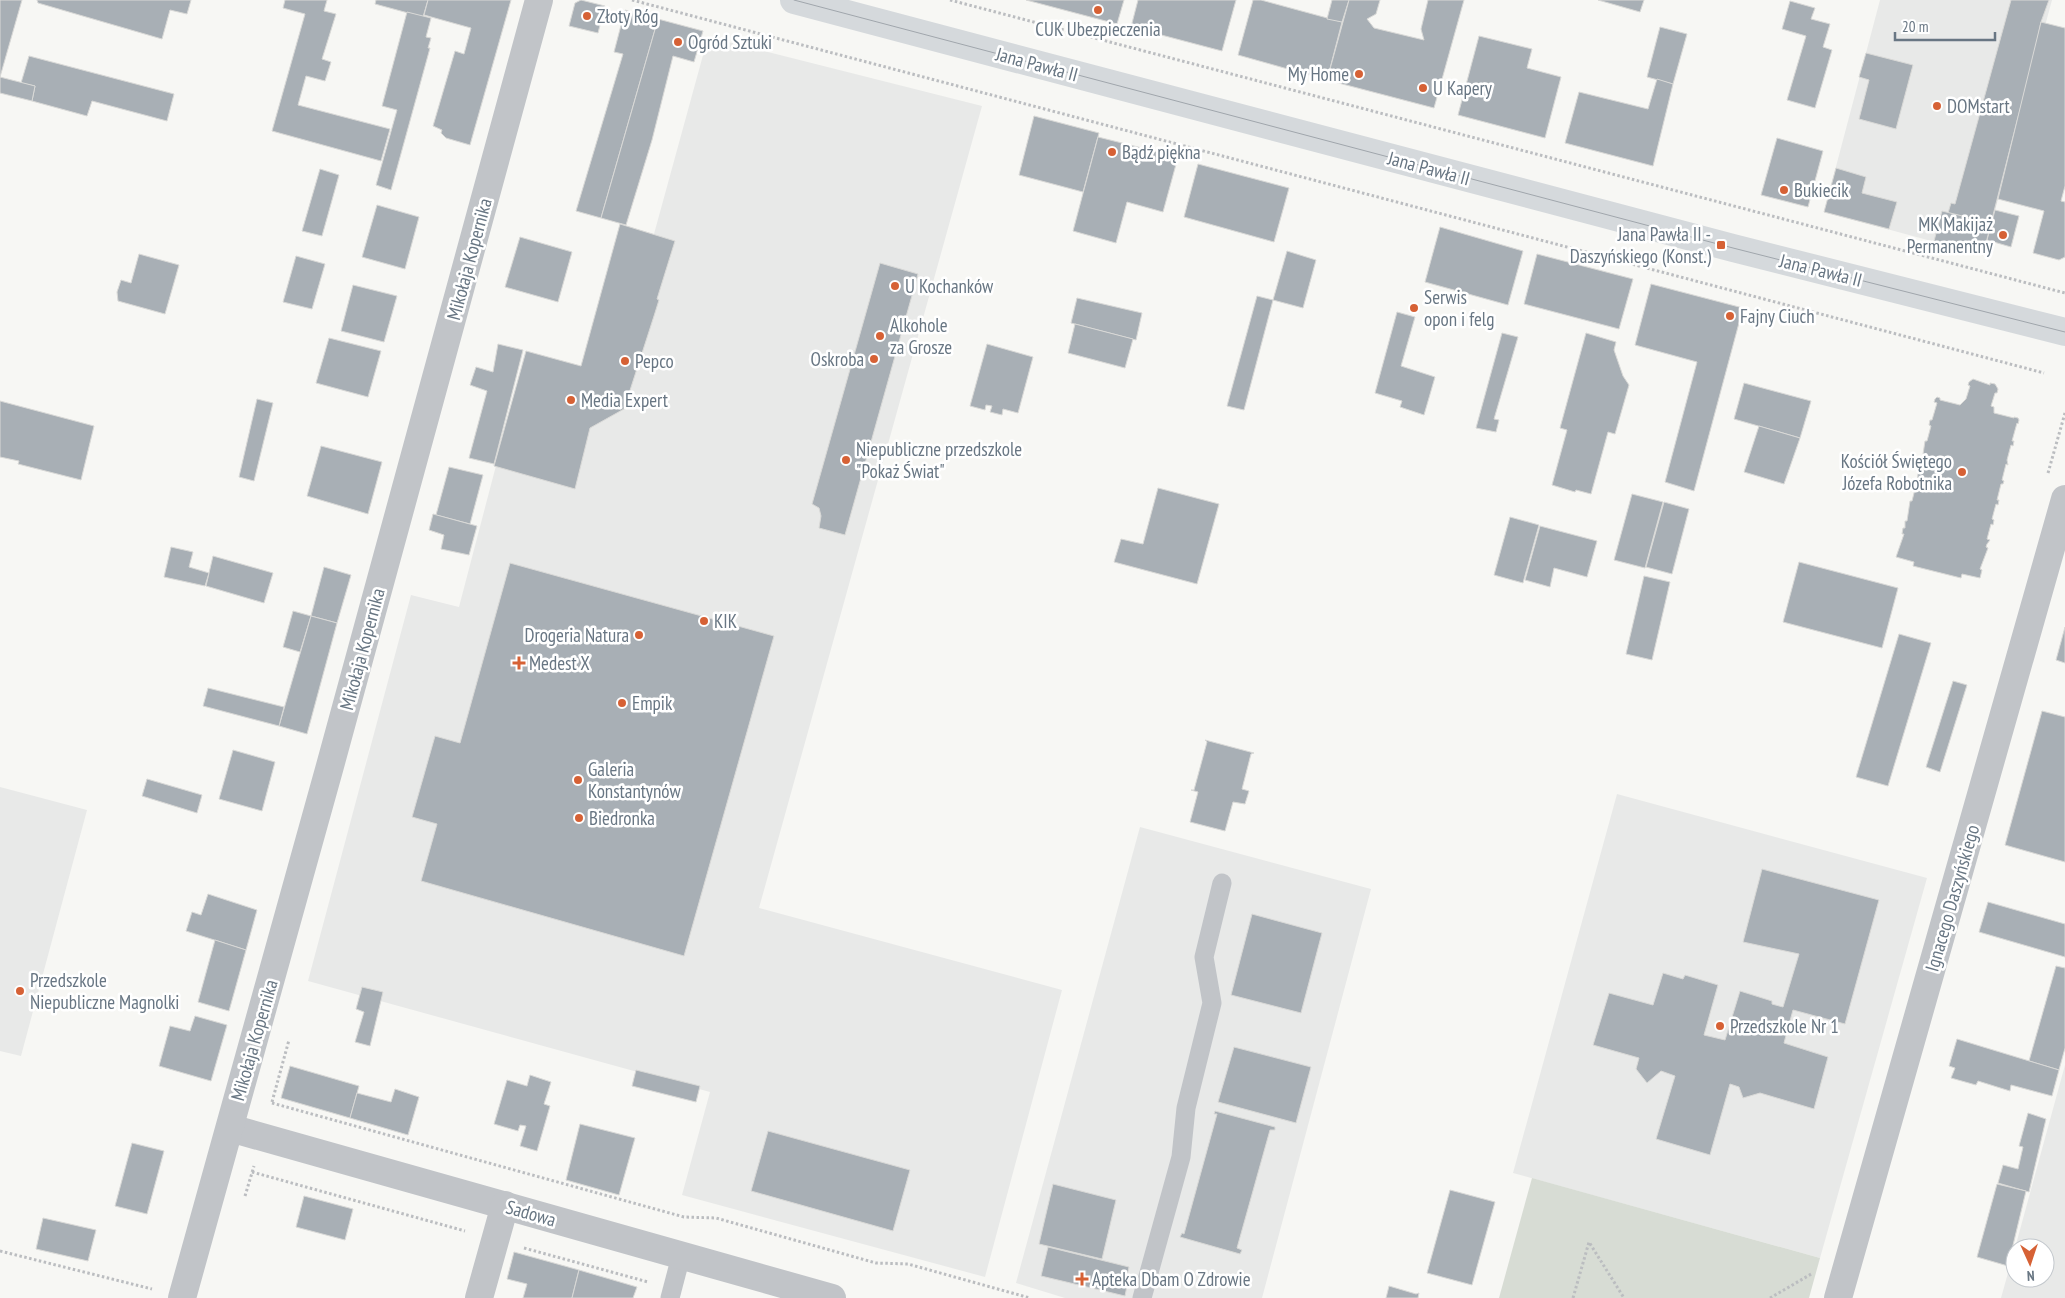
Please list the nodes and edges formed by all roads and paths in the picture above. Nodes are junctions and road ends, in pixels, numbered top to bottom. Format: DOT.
graph roads {
  1 [pos="539,0"];
  2 [pos="632,0"];
  3 [pos="794,0"];
  4 [pos="950,0"];
  5 [pos="2065,294"];
  6 [pos="2065,332"];
  7 [pos="2044,373"];
  8 [pos="2065,499"];
  9 [pos="1222,882"];
  10 [pos="230,1128"];
  11 [pos="262,1137"];
  12 [pos="243,1204"];
  13 [pos="505,1205"];
  14 [pos="0,1251"];
  15 [pos="681,1256"];
  16 [pos="155,1289"];
  17 [pos="182,1298"];
  18 [pos="479,1298"];
  19 [pos="670,1298"];
  20 [pos="832,1298"];
  21 [pos="1030,1298"];
  22 [pos="1142,1298"];
  23 [pos="1573,1298"];
  24 [pos="1624,1298"];
  25 [pos="1838,1298"];
  1 -- 10 [label="street, Mikołaja Kopernika"];
  2 -- 7 [label="path"];
  3 -- 6 [label="main road, Jana Pawła II"];
  4 -- 5 [label="path"];
  8 -- 25 [label="street, Ignacego Daszyńskiego"];
  9 -- 22 [label="lane"];
  10 -- 11 [label="street, Sadowa"];
  10 -- 17 [label="street, Mikołaja Kopernika"];
  11 -- 12 [label="path"];
  11 -- 13 [label="street, Sadowa"];
  11 -- 21 [label="path"];
  13 -- 15 [label="street, Sadowa"];
  13 -- 18 [label="street"];
  14 -- 16 [label="path"];
  15 -- 19 [label="lane"];
  15 -- 20 [label="street, Sadowa"];
  23 -- 24 [label="path"];
}
